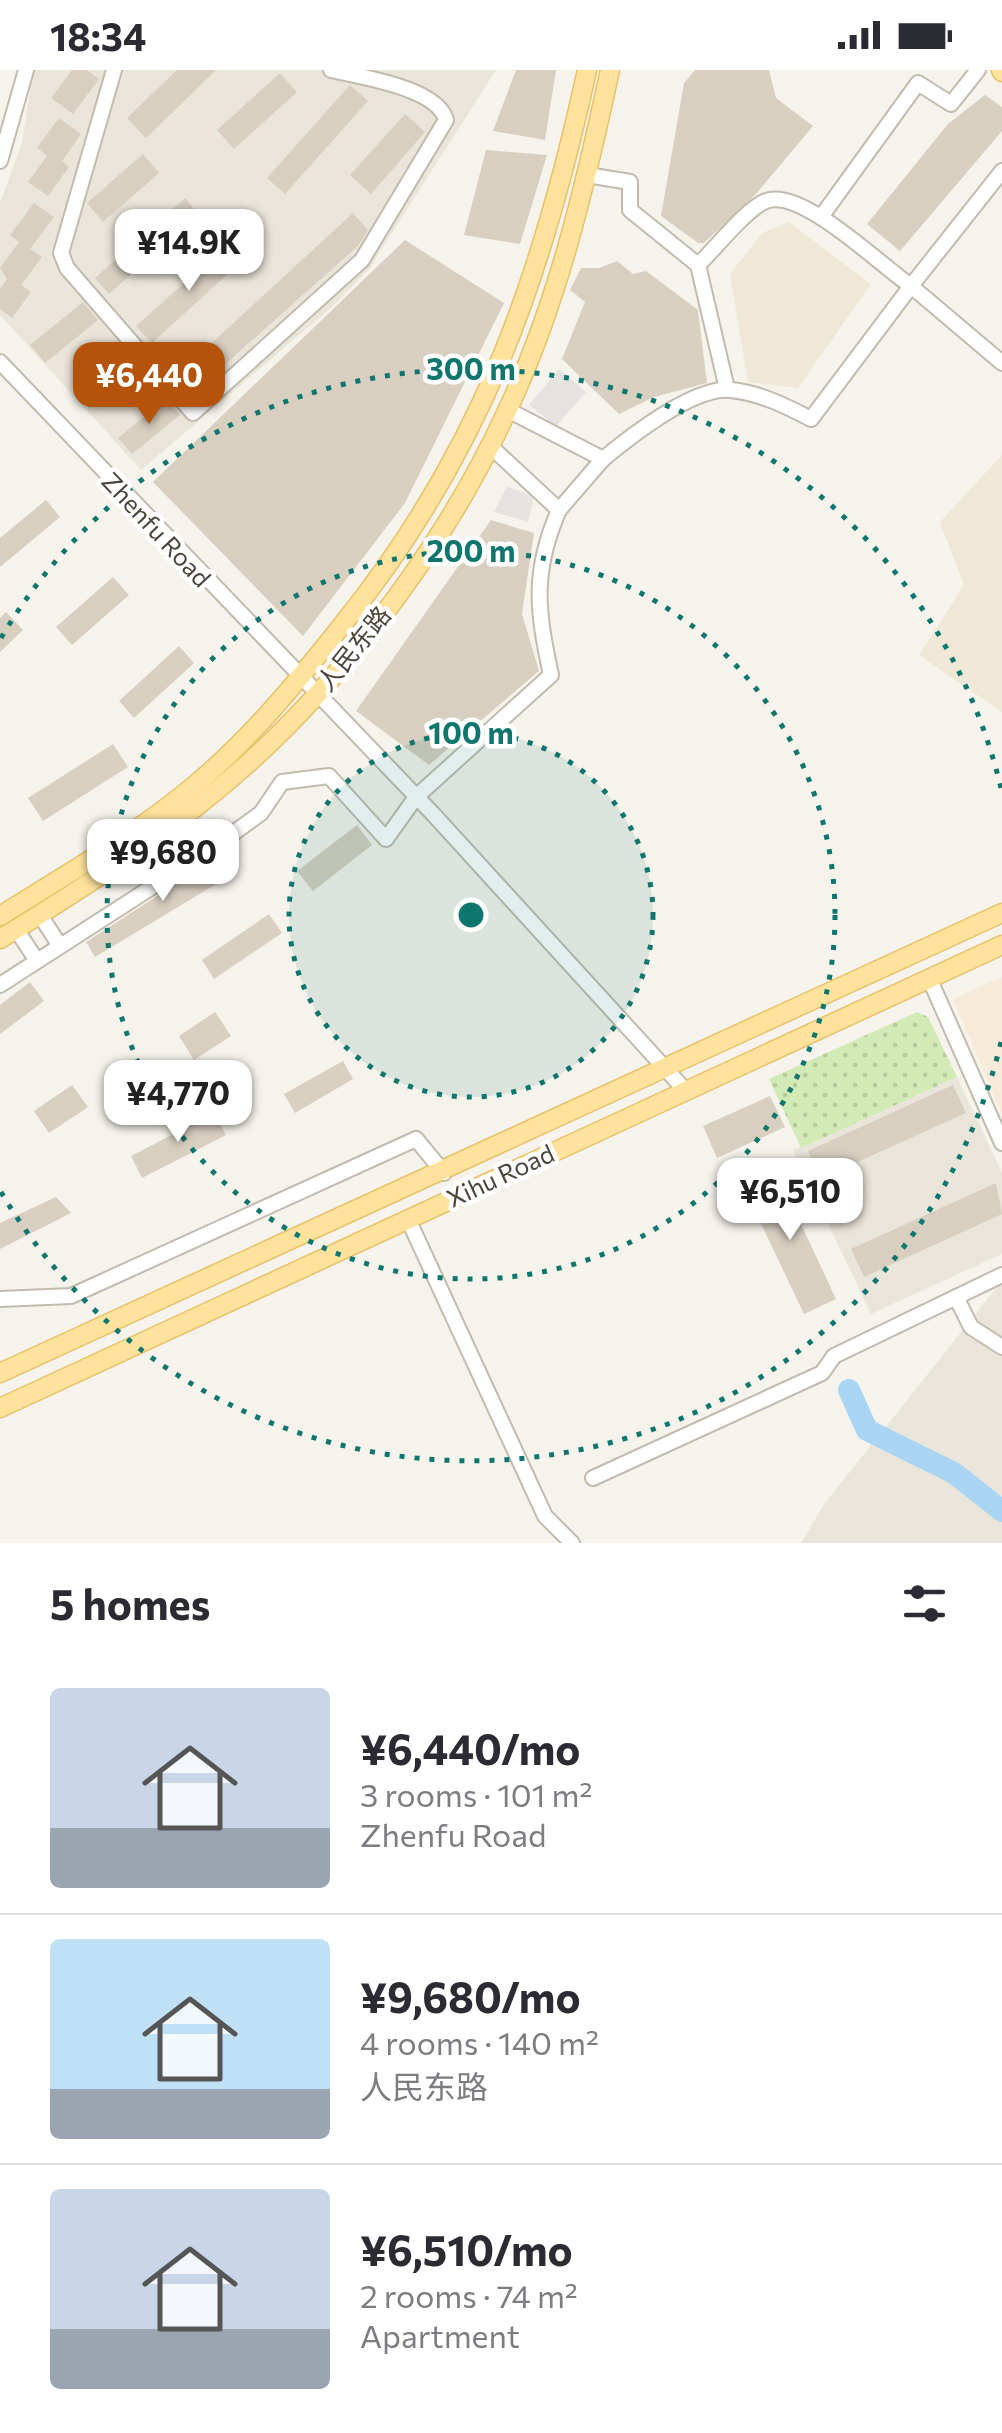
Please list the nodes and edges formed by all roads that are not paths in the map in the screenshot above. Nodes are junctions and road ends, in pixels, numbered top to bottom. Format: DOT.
graph roads {
  1 [pos="26,70"];
  2 [pos="114,70"];
  3 [pos="332,70"];
  4 [pos="587,70"];
  5 [pos="610,70"];
  6 [pos="978,70"];
  7 [pos="0,160"];
  8 [pos="1002,171"];
  9 [pos="587,174"];
  10 [pos="821,217"];
  11 [pos="698,265"];
  12 [pos="911,286"];
  13 [pos="0,362"];
  14 [pos="1002,363"];
  15 [pos="727,388"];
  16 [pos="508,410"];
  17 [pos="490,446"];
  18 [pos="604,459"];
  19 [pos="560,510"];
  20 [pos="300,680"];
  21 [pos="316,694"];
  22 [pos="416,797"];
  23 [pos="1002,913"];
  24 [pos="40,915"];
  25 [pos="0,916"];
  26 [pos="8,934"];
  27 [pos="1002,945"];
  28 [pos="60,946"];
  29 [pos="37,961"];
  30 [pos="930,980"];
  31 [pos="0,984"];
  32 [pos="666,1071"];
  33 [pos="684,1090"];
  34 [pos="1002,1144"];
  35 [pos="444,1173"];
  36 [pos="408,1219"];
  37 [pos="1002,1275"];
  38 [pos="956,1297"];
  39 [pos="0,1299"];
  40 [pos="1002,1347"];
  41 [pos="0,1373"];
  42 [pos="0,1408"];
  43 [pos="593,1478"];
  44 [pos="572,1543"];
  1 -- 7 [label="street"];
  2 -- 3 [label="street"];
  4 -- 20 [label="main road, 人民东路"];
  5 -- 9 [label="main road, 人民东路"];
  6 -- 10 [label="street"];
  8 -- 12 [label="street"];
  9 -- 11 [label="street"];
  9 -- 16 [label="main road, 人民东路"];
  10 -- 11 [label="street"];
  10 -- 12 [label="street"];
  11 -- 15 [label="street"];
  12 -- 14 [label="street"];
  12 -- 15 [label="street"];
  13 -- 20 [label="street, Zhenfu Road"];
  15 -- 18 [label="street"];
  16 -- 17 [label="main road, 人民东路"];
  16 -- 18 [label="street"];
  17 -- 19 [label="street"];
  17 -- 21 [label="main road, 人民东路"];
  18 -- 19 [label="street"];
  19 -- 22 [label="street"];
  20 -- 21 [label="street, Zhenfu Road"];
  20 -- 25 [label="main road, 人民东路"];
  21 -- 22 [label="street, Zhenfu Road"];
  21 -- 24 [label="main road, 人民东路"];
  22 -- 28 [label="street"];
  22 -- 32 [label="street, Zhenfu Road"];
  23 -- 32 [label="main road, Xihu Road"];
  24 -- 26 [label="main road, 人民东路"];
  24 -- 28 [label="street"];
  26 -- 29 [label="street"];
  27 -- 30 [label="main road, Xihu Road"];
  28 -- 29 [label="street"];
  29 -- 31 [label="street"];
  30 -- 33 [label="main road, Xihu Road"];
  30 -- 34 [label="street"];
  32 -- 33 [label="street, Zhenfu Road"];
  32 -- 35 [label="main road, Xihu Road"];
  33 -- 36 [label="main road, Xihu Road"];
  35 -- 39 [label="street"];
  35 -- 41 [label="main road, Xihu Road"];
  36 -- 42 [label="main road, Xihu Road"];
  36 -- 44 [label="street"];
  37 -- 38 [label="street"];
  38 -- 40 [label="street"];
  38 -- 43 [label="street"];
}
